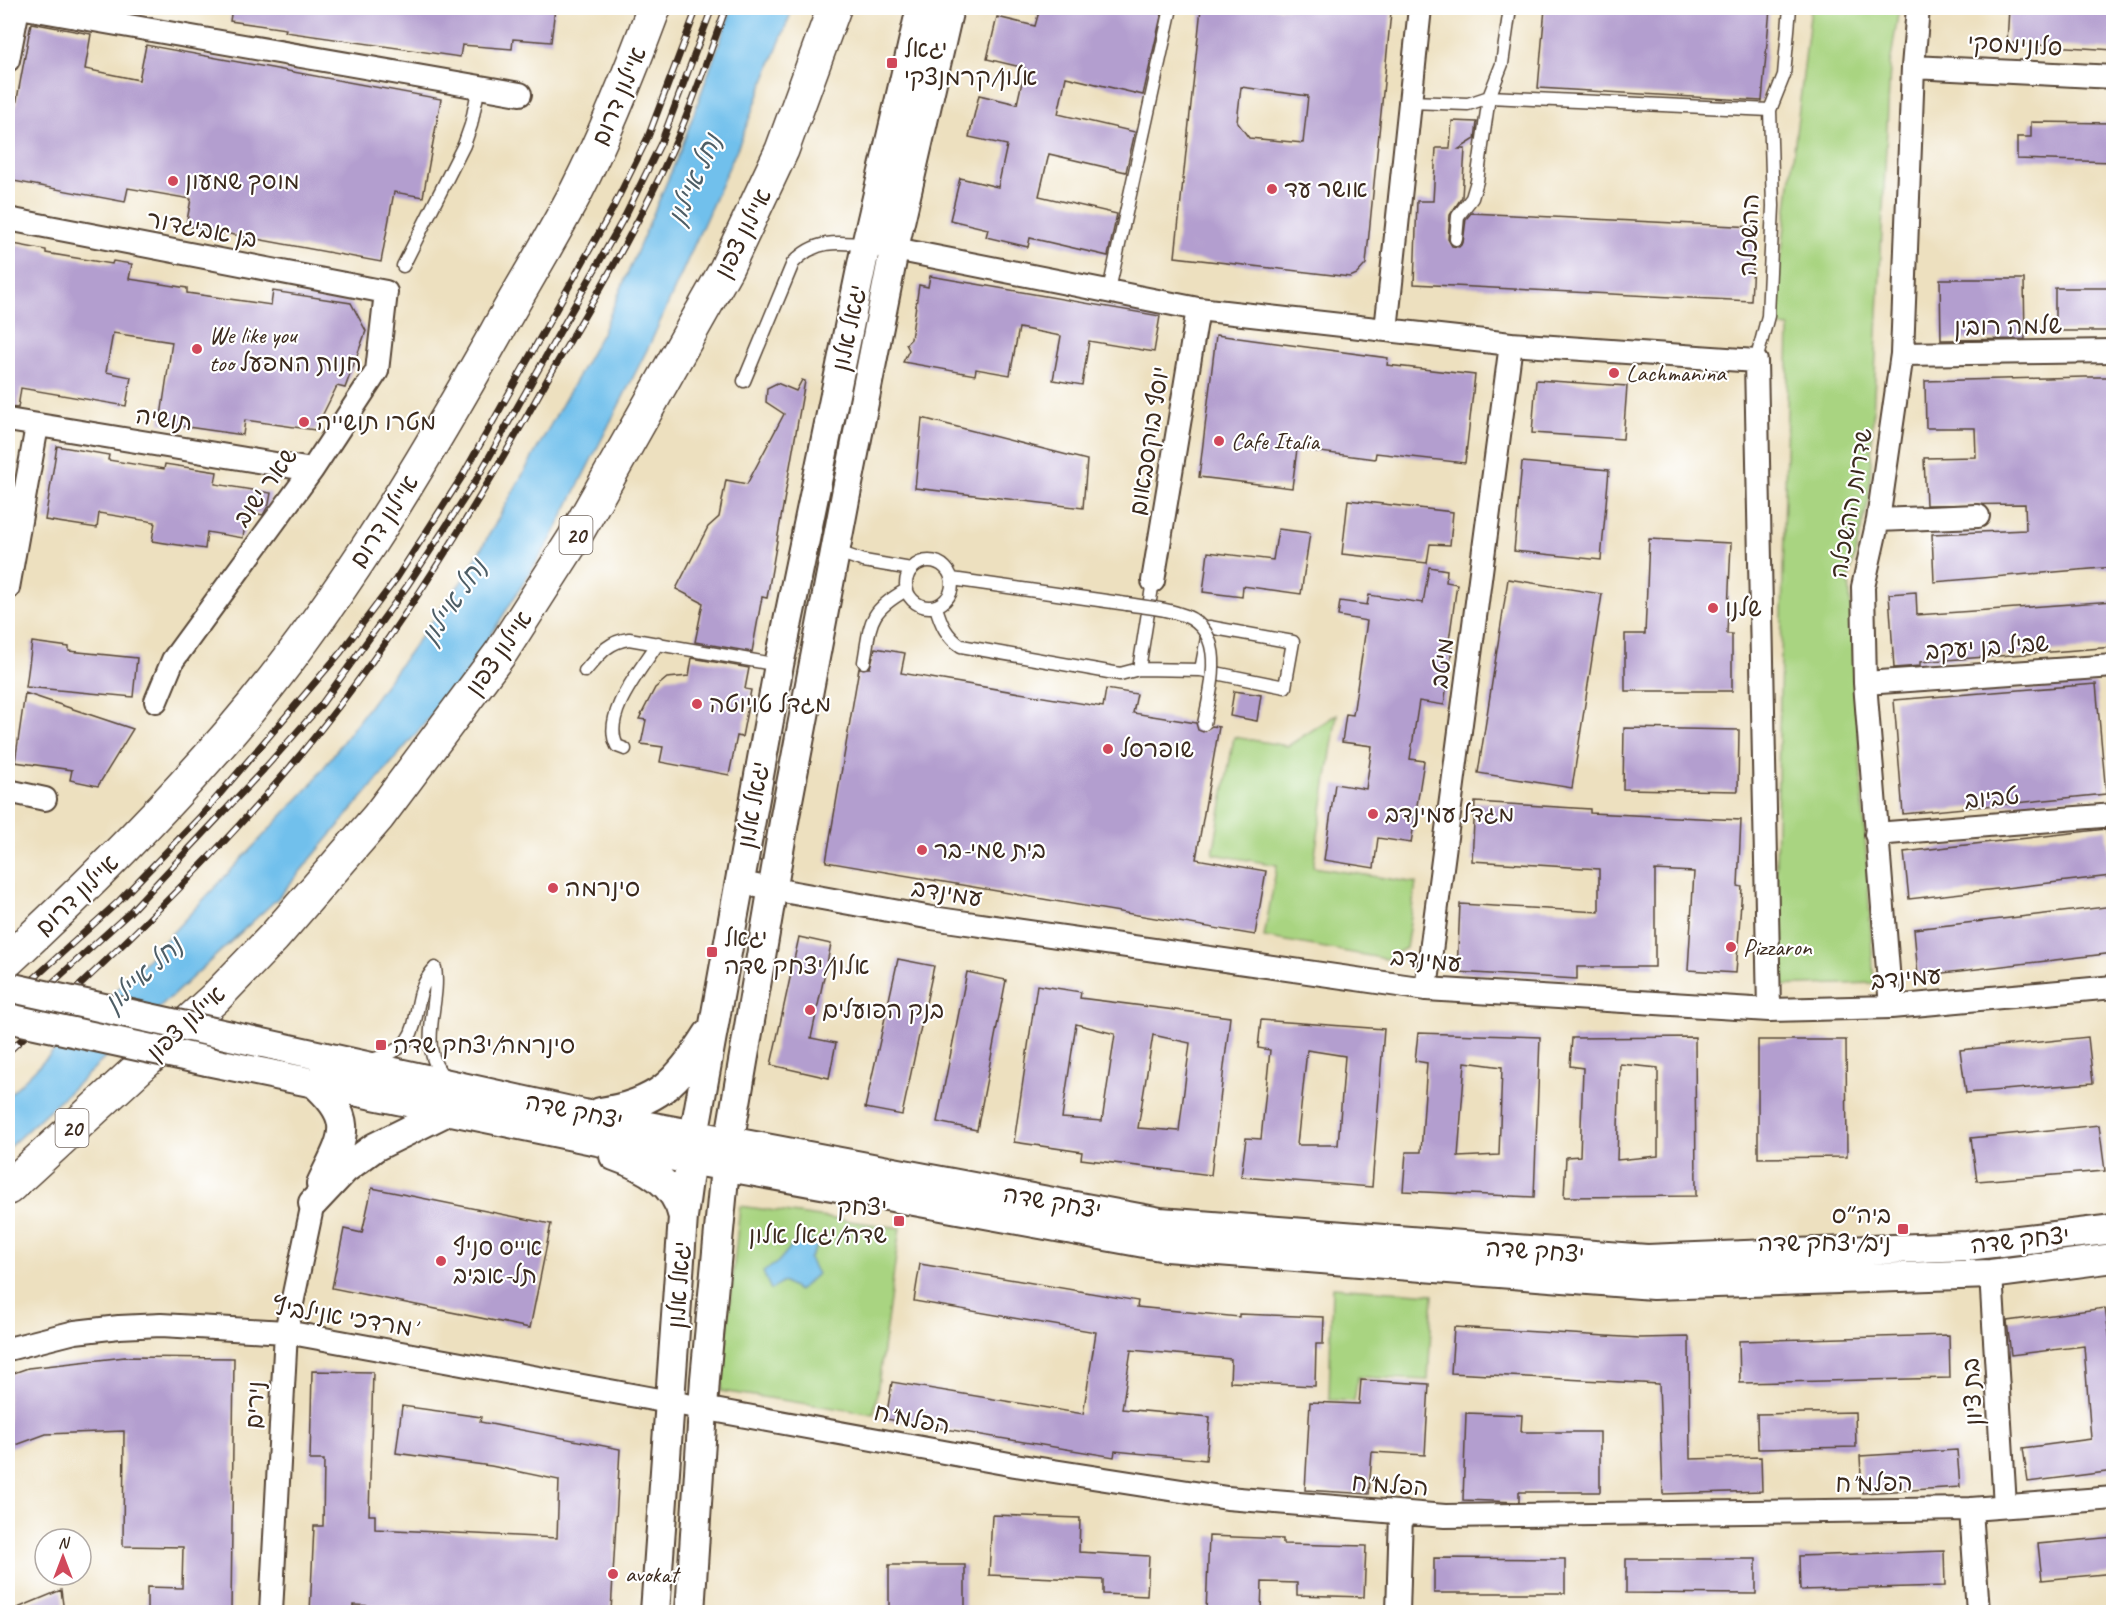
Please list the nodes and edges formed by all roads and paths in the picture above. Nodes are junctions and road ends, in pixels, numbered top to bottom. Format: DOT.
graph roads {
  1 [pos="18,8"];
  2 [pos="25,8"];
  3 [pos="654,8"];
  4 [pos="834,8"];
  5 [pos="921,8"];
  6 [pos="949,8"];
  7 [pos="1171,8"];
  8 [pos="1420,8"];
  9 [pos="1510,8"];
  10 [pos="1790,8"];
  11 [pos="1918,8"];
  12 [pos="8,60"];
  13 [pos="1913,67"];
  14 [pos="2114,77"];
  15 [pos="479,86"];
  16 [pos="520,94"];
  17 [pos="1489,97"];
  18 [pos="1409,102"];
  19 [pos="1770,110"];
  20 [pos="8,219"];
  21 [pos="1456,239"];
  22 [pos="880,246"];
  23 [pos="403,266"];
  24 [pos="1109,290"];
  25 [pos="386,292"];
  26 [pos="1198,309"];
  27 [pos="1386,330"];
  28 [pos="1511,344"];
  29 [pos="2114,351"];
  30 [pos="1902,354"];
  31 [pos="1756,361"];
  32 [pos="744,381"];
  33 [pos="8,420"];
  34 [pos="37,426"];
  35 [pos="312,470"];
  36 [pos="1978,516"];
  37 [pos="1878,520"];
  38 [pos="835,551"];
  39 [pos="910,569"];
  40 [pos="952,579"];
  41 [pos="1153,581"];
  42 [pos="8,588"];
  43 [pos="906,590"];
  44 [pos="936,607"];
  45 [pos="658,643"];
  46 [pos="864,662"];
  47 [pos="779,665"];
  48 [pos="2114,666"];
  49 [pos="1139,669"];
  50 [pos="1201,670"];
  51 [pos="585,671"];
  52 [pos="1865,683"];
  53 [pos="156,701"];
  54 [pos="1204,724"];
  55 [pos="625,749"];
  56 [pos="8,791"];
  57 [pos="45,799"];
  58 [pos="2114,814"];
  59 [pos="1876,834"];
  60 [pos="740,883"];
  61 [pos="772,890"];
  62 [pos="8,960"];
  63 [pos="8,987"];
  64 [pos="2114,987"];
  65 [pos="1426,988"];
  66 [pos="1891,1007"];
  67 [pos="1769,1010"];
  68 [pos="8,1018"];
  69 [pos="712,1028"];
  70 [pos="343,1061"];
  71 [pos="313,1082"];
  72 [pos="452,1098"];
  73 [pos="584,1114"];
  74 [pos="539,1130"];
  75 [pos="692,1148"];
  76 [pos="728,1155"];
  77 [pos="8,1188"];
  78 [pos="312,1203"];
  79 [pos="683,1217"];
  80 [pos="2114,1229"];
  81 [pos="2114,1258"];
  82 [pos="1991,1275"];
  83 [pos="286,1332"];
  84 [pos="8,1349"];
  85 [pos="671,1403"];
  86 [pos="703,1408"];
  87 [pos="2114,1498"];
  88 [pos="2006,1506"];
  89 [pos="1971,1509"];
  90 [pos="1401,1514"];
  91 [pos="271,1612"];
  92 [pos="655,1612"];
  93 [pos="690,1612"];
  94 [pos="1398,1612"];
  95 [pos="1978,1612"];
  1 -- 12 [label="street"];
  2 -- 15 [label="street"];
  3 -- 62 [label="highway, איילון דרום"];
  4 -- 77 [label="highway, איילון צפון / 20"];
  5 -- 22 [label="street, יגאל אלון"];
  6 -- 22 [label="street, יגאל אלון"];
  7 -- 24 [label="lane"];
  8 -- 18 [label="street"];
  9 -- 17 [label="lane"];
  10 -- 19 [label="lane"];
  11 -- 13 [label="street, שדרות ההשכלה"];
  13 -- 14 [label="street, סלונימסקי"];
  13 -- 30 [label="street, שדרות ההשכלה"];
  15 -- 16 [label="street"];
  15 -- 23 [label="lane"];
  17 -- 18 [label="lane"];
  17 -- 19 [label="lane"];
  17 -- 21 [label="lane"];
  18 -- 27 [label="street"];
  19 -- 31 [label="lane, ההשכלה"];
  20 -- 25 [label="street, בן אביגדור"];
  22 -- 24 [label="street"];
  22 -- 32 [label="lane"];
  22 -- 38 [label="street, יגאל אלון"];
  22 -- 47 [label="street, יגאל אלון"];
  24 -- 26 [label="street"];
  25 -- 35 [label="street, שאר ישוב"];
  26 -- 27 [label="street"];
  26 -- 41 [label="street, יוסף בוקסבאום"];
  27 -- 28 [label="street"];
  28 -- 31 [label="street"];
  28 -- 65 [label="street, מיטב"];
  29 -- 30 [label="street, שלמה רובין"];
  30 -- 37 [label="street, שדרות ההשכלה"];
  31 -- 67 [label="street"];
  33 -- 34 [label="street, תושיה"];
  34 -- 35 [label="street, תושיה"];
  34 -- 42 [label="street"];
  35 -- 53 [label="street, שאר ישוב"];
  36 -- 37 [label="street"];
  37 -- 52 [label="street, שדרות ההשכלה"];
  38 -- 39 [label="lane"];
  38 -- 61 [label="street, יגאל אלון"];
  39 -- 40 [label="lane"];
  39 -- 43 [label="lane"];
  40 -- 44 [label="lane"];
  40 -- 54 [label="lane, bridge"];
  41 -- 49 [label="lane"];
  43 -- 44 [label="lane"];
  43 -- 46 [label="lane"];
  44 -- 49 [label="lane"];
  45 -- 47 [label="lane"];
  45 -- 51 [label="lane"];
  45 -- 55 [label="lane"];
  47 -- 60 [label="street, יגאל אלון"];
  48 -- 52 [label="street, שביל בן יעקב"];
  49 -- 50 [label="lane"];
  50 -- 50 [label="lane"];
  52 -- 59 [label="street, שדרות ההשכלה"];
  56 -- 57 [label="street"];
  58 -- 59 [label="street, טביוב"];
  59 -- 66 [label="street, שדרות ההשכלה"];
  60 -- 61 [label="street, עמינדב"];
  60 -- 69 [label="street, יגאל אלון"];
  61 -- 65 [label="street, עמינדב"];
  61 -- 76 [label="street, יגאל אלון"];
  63 -- 70 [label="street, יצחק שדה, bridge"];
  64 -- 66 [label="street, עמינדב"];
  65 -- 67 [label="street, עמינדב"];
  66 -- 67 [label="street, עמינדב"];
  68 -- 71 [label="street, יצחק שדה, bridge"];
  69 -- 73 [label="street"];
  69 -- 75 [label="street, יגאל אלון"];
  70 -- 72 [label="street, יצחק שדה"];
  70 -- 72 [label="lane"];
  71 -- 72 [label="street, יצחק שדה"];
  71 -- 78 [label="street"];
  72 -- 73 [label="street, יצחק שדה"];
  72 -- 74 [label="street, יצחק שדה"];
  72 -- 78 [label="street"];
  73 -- 75 [label="street, יצחק שדה"];
  74 -- 75 [label="street, יצחק שדה"];
  74 -- 79 [label="street"];
  75 -- 76 [label="street, יצחק שדה"];
  75 -- 79 [label="street, יגאל אלון"];
  76 -- 80 [label="street, יצחק שדה"];
  76 -- 82 [label="street, יצחק שדה"];
  76 -- 86 [label="street, יגאל אלון"];
  78 -- 83 [label="street, נירים"];
  79 -- 85 [label="street, יגאל אלון"];
  81 -- 82 [label="street, יצחק שדה"];
  82 -- 88 [label="street, בת ציון"];
  83 -- 84 [label="street, מרדכי אנילביץ'"];
  83 -- 85 [label="street, מרדכי אנילביץ'"];
  83 -- 91 [label="street, נירים"];
  85 -- 86 [label="street, הפלמ\"ח"];
  85 -- 92 [label="street, יגאל אלון"];
  86 -- 90 [label="street, הפלמ\"ח"];
  86 -- 93 [label="street, יגאל אלון"];
  87 -- 88 [label="street, הפלמ\"ח"];
  88 -- 89 [label="street, הפלמ\"ח"];
  89 -- 90 [label="street, הפלמ\"ח"];
  89 -- 95 [label="street"];
  90 -- 94 [label="street"];
}
